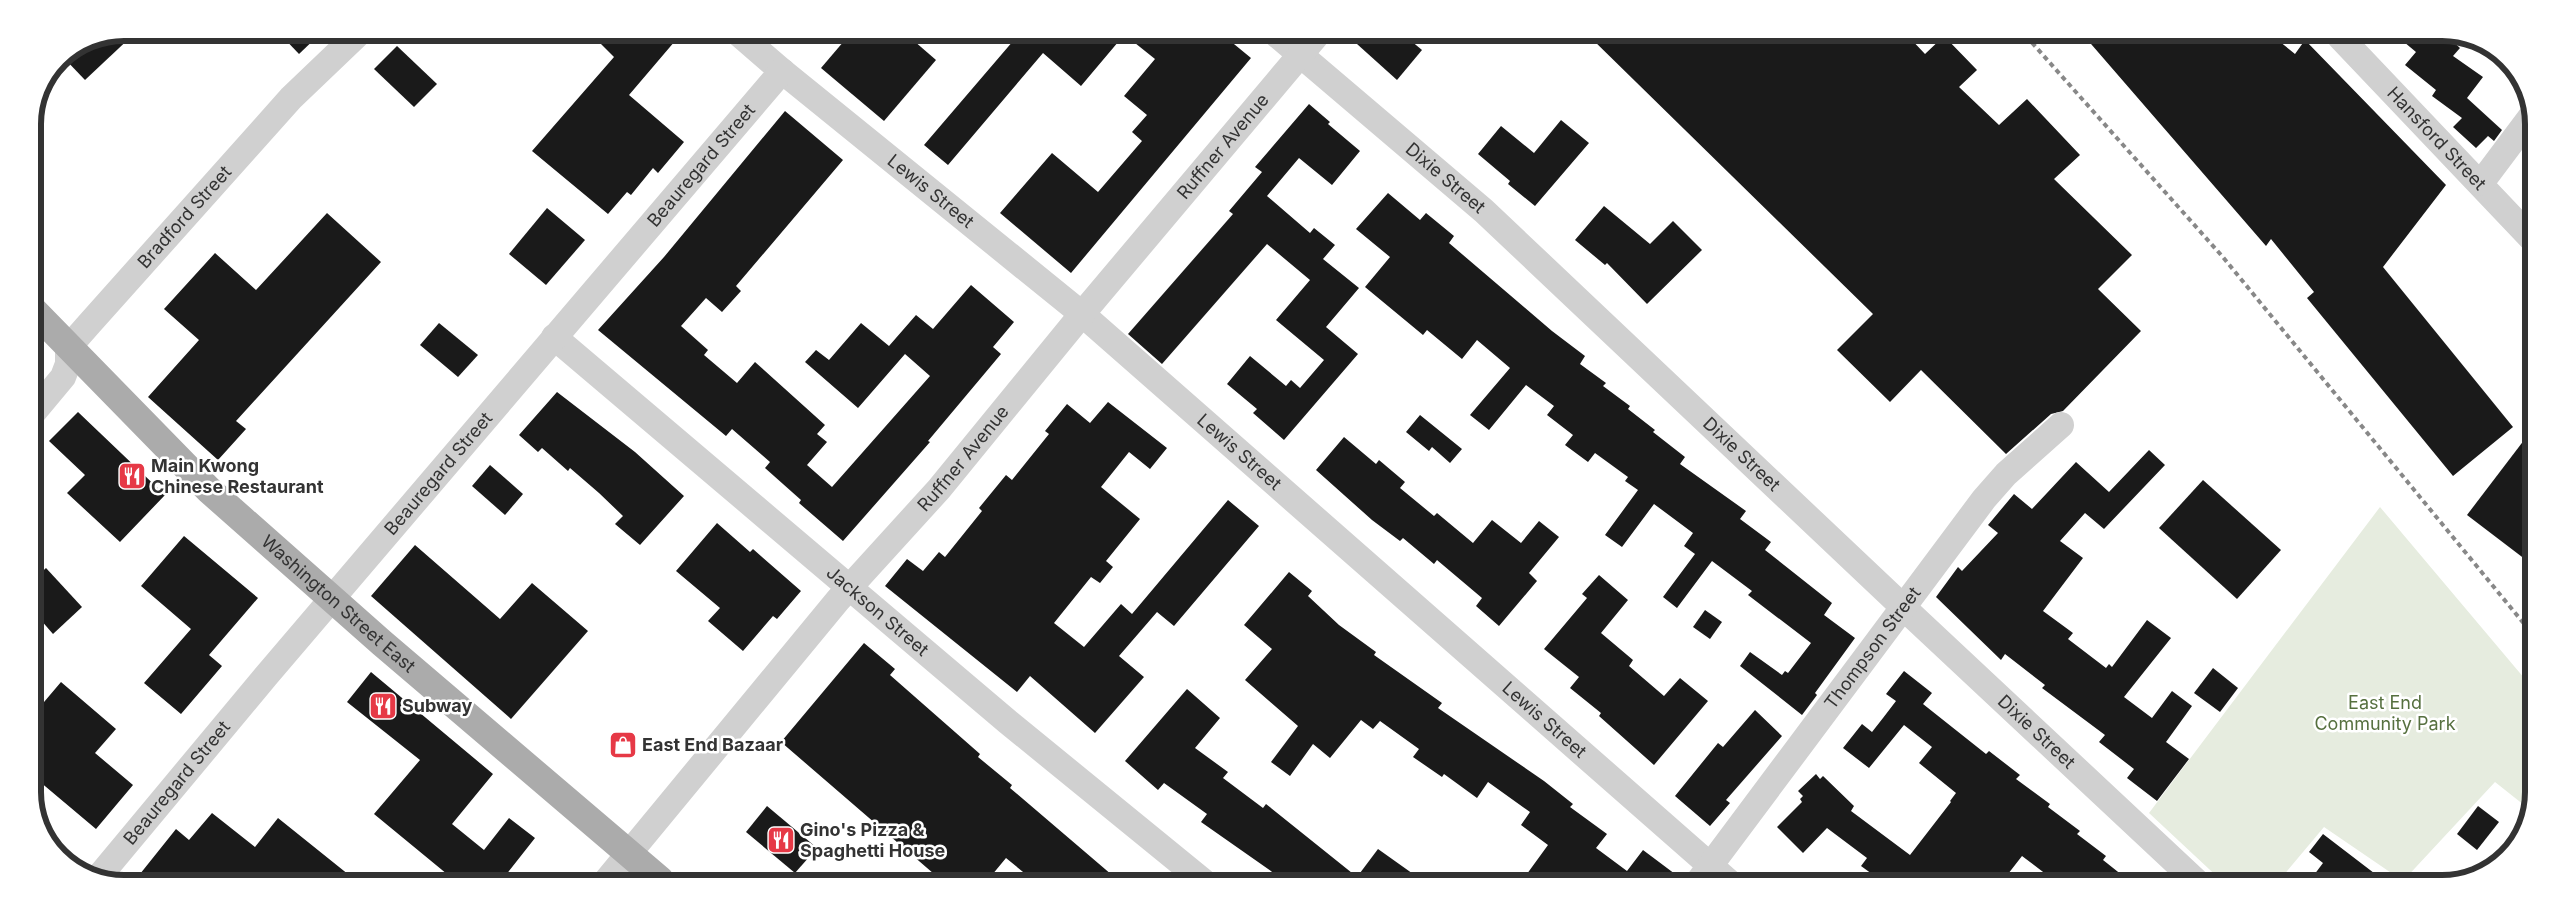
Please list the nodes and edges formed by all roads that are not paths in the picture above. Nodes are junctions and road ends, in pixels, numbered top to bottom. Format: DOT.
graph roads {
  1 [pos="352,41"];
  2 [pos="748,41"];
  3 [pos="1296,41"];
  4 [pos="2344,41"];
  5 [pos="1309,45"];
  6 [pos="782,71"];
  7 [pos="2525,124"];
  8 [pos="2481,183"];
  9 [pos="2525,231"];
  10 [pos="1082,314"];
  11 [pos="41,319"];
  12 [pos="554,337"];
  13 [pos="68,348"];
  14 [pos="41,403"];
  15 [pos="2061,425"];
  16 [pos="849,588"];
  17 [pos="332,599"];
  18 [pos="1904,608"];
  19 [pos="629,854"];
  20 [pos="103,872"];
  21 [pos="611,875"];
  22 [pos="654,875"];
  23 [pos="1196,875"];
  24 [pos="1711,875"];
  25 [pos="1714,875"];
  26 [pos="2189,875"];
  1 -- 13 [label="street, Bradford Street"];
  2 -- 6 [label="street, Lewis Street"];
  3 -- 5 [label="street, Dixie Street"];
  4 -- 8 [label="street, Hansford Street"];
  5 -- 10 [label="street, Ruffner Avenue"];
  5 -- 18 [label="street, Dixie Street"];
  6 -- 10 [label="street, Lewis Street"];
  6 -- 12 [label="street, Beauregard Street"];
  7 -- 8 [label="street"];
  8 -- 9 [label="street, Hansford Street"];
  10 -- 16 [label="street, Ruffner Avenue"];
  10 -- 24 [label="street, Lewis Street"];
  11 -- 13 [label="main road, Washington Street East"];
  12 -- 16 [label="street, Jackson Street"];
  12 -- 17 [label="street, Beauregard Street"];
  13 -- 14 [label="street"];
  13 -- 17 [label="main road, Washington Street East"];
  15 -- 18 [label="street, Thompson Street"];
  16 -- 19 [label="street, Ruffner Avenue"];
  16 -- 23 [label="street, Jackson Street"];
  17 -- 19 [label="main road, Washington Street East"];
  17 -- 20 [label="street, Beauregard Street"];
  18 -- 25 [label="street, Thompson Street"];
  18 -- 26 [label="street, Dixie Street"];
  19 -- 21 [label="street, Ruffner Avenue"];
  19 -- 22 [label="main road, Washington Street East"];
}
